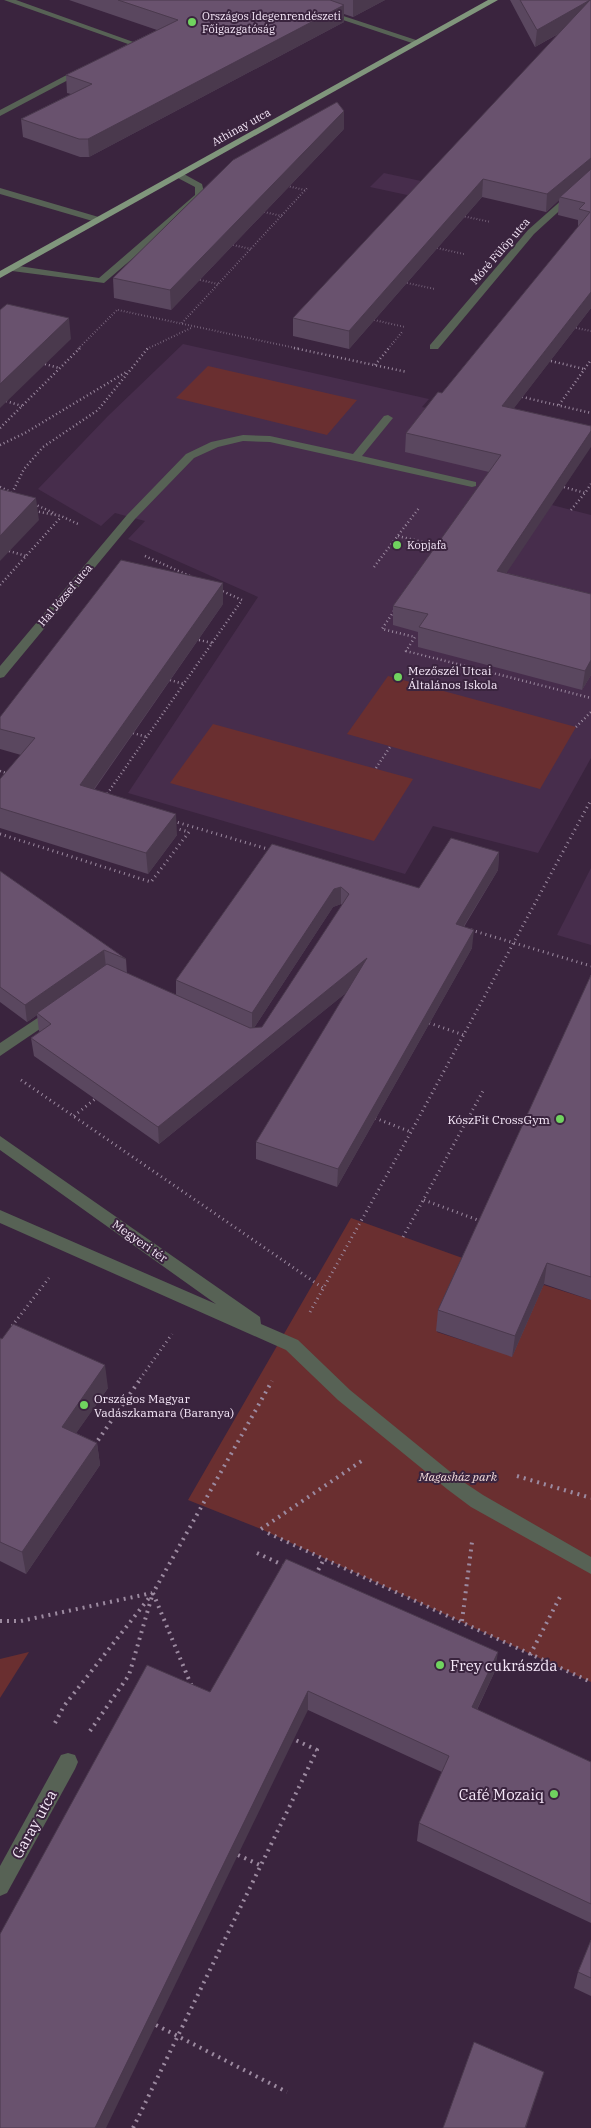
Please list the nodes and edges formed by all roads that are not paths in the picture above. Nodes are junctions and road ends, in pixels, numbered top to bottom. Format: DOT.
graph roads {
  1 [pos="8,0"];
  2 [pos="287,0"];
  3 [pos="494,0"];
  4 [pos="418,42"];
  5 [pos="110,57"];
  6 [pos="93,66"];
  7 [pos="0,113"];
  8 [pos="179,175"];
  9 [pos="591,177"];
  10 [pos="0,191"];
  11 [pos="99,220"];
  12 [pos="12,268"];
  13 [pos="0,275"];
  14 [pos="434,347"];
  15 [pos="388,418"];
  16 [pos="356,457"];
  17 [pos="472,484"];
  18 [pos="0,674"];
  19 [pos="69,1001"];
  20 [pos="0,1051"];
  21 [pos="0,1142"];
  22 [pos="0,1216"];
  23 [pos="286,1343"];
  24 [pos="585,1562"];
  25 [pos="68,1762"];
  26 [pos="0,1886"];
  1 -- 5 [label="street"];
  2 -- 4 [label="street"];
  3 -- 4 [label="main road, Athinay utca"];
  4 -- 8 [label="main road, Athinay utca"];
  6 -- 7 [label="street"];
  8 -- 11 [label="main road, Athinay utca"];
  8 -- 12 [label="street"];
  9 -- 14 [label="street, Móré Fülöp utca"];
  10 -- 11 [label="street"];
  11 -- 12 [label="main road, Athinay utca"];
  12 -- 13 [label="main road, Athinay utca"];
  15 -- 16 [label="street"];
  16 -- 17 [label="street, Hal József utca"];
  16 -- 18 [label="street, Hal József utca"];
  19 -- 20 [label="street"];
  21 -- 23 [label="street, Megyeri tér"];
  22 -- 23 [label="street"];
  23 -- 24 [label="street"];
  25 -- 26 [label="street, Garay utca"];
}
